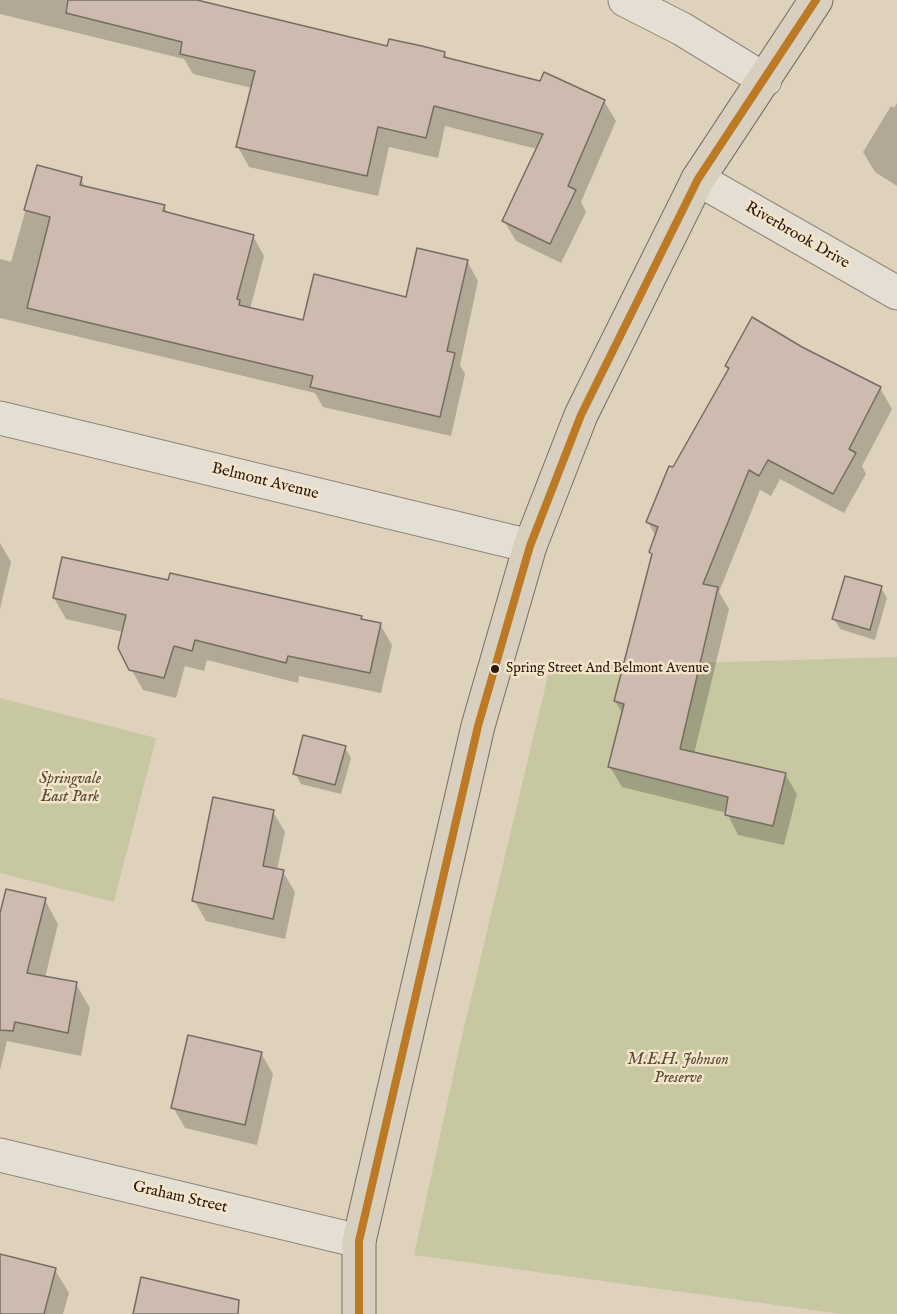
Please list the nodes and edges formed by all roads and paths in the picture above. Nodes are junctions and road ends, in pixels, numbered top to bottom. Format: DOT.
graph roads {
  1 [pos="625,0"];
  2 [pos="816,0"];
  3 [pos="765,80"];
  4 [pos="698,179"];
  5 [pos="897,293"];
  6 [pos="0,418"];
  7 [pos="530,546"];
  8 [pos="0,1155"];
  9 [pos="359,1241"];
  10 [pos="359,1314"];
  1 -- 3 [label="street"];
  2 -- 3 [label="main road"];
  3 -- 4 [label="main road"];
  4 -- 5 [label="street, Riverbrook Drive"];
  4 -- 7 [label="main road"];
  6 -- 7 [label="street, Belmont Avenue"];
  7 -- 9 [label="main road"];
  8 -- 9 [label="street, Graham Street"];
  9 -- 10 [label="main road"];
}
